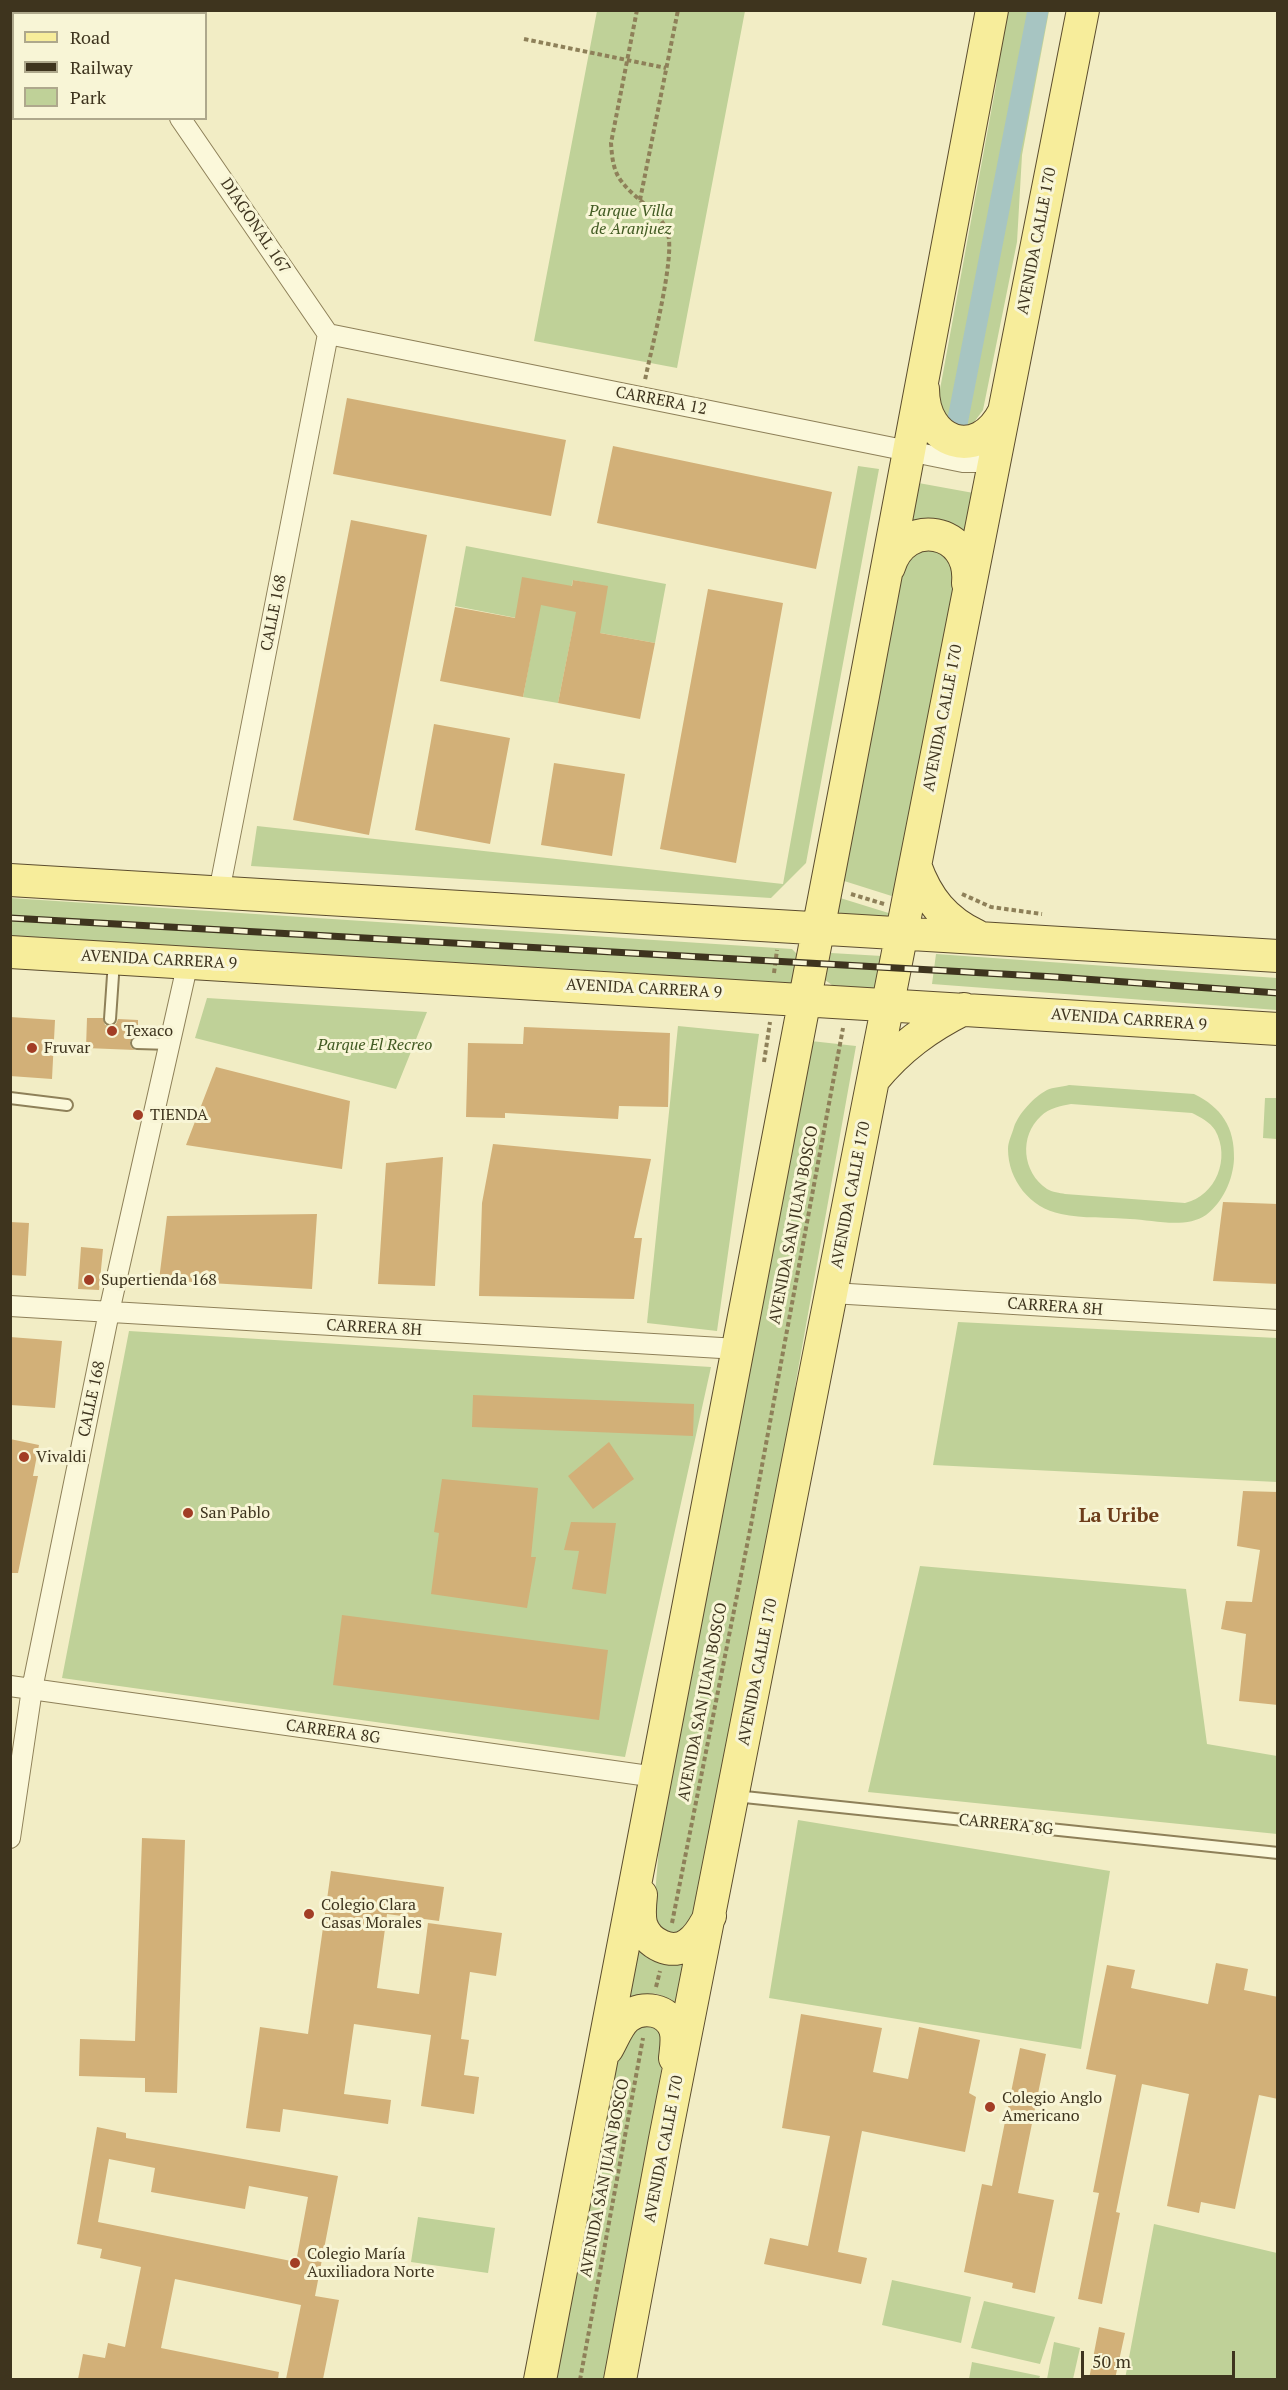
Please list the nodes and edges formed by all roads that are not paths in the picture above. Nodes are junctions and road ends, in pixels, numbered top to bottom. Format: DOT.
graph roads {
  1 [pos="992,10"];
  2 [pos="1064,10"];
  3 [pos="1083,10"];
  4 [pos="181,120"];
  5 [pos="1052,165"];
  6 [pos="328,334"];
  7 [pos="923,378"];
  8 [pos="1004,412"];
  9 [pos="909,451"];
  10 [pos="995,457"];
  11 [pos="883,590"];
  12 [pos="967,596"];
  13 [pos="915,866"];
  14 [pos="10,880"];
  15 [pos="219,892"];
  16 [pos="818,928"];
  17 [pos="902,933"];
  18 [pos="978,937"];
  19 [pos="10,952"];
  20 [pos="1278,956"];
  21 [pos="114,958"];
  22 [pos="188,962"];
  23 [pos="804,999"];
  24 [pos="888,1004"];
  25 [pos="964,1009"];
  26 [pos="110,1019"];
  27 [pos="1278,1029"];
  28 [pos="137,1043"];
  29 [pos="171,1044"];
  30 [pos="873,1080"];
  31 [pos="10,1098"];
  32 [pos="67,1105"];
  33 [pos="832,1293"];
  34 [pos="10,1306"];
  35 [pos="110,1312"];
  36 [pos="1278,1320"];
  37 [pos="738,1349"];
  38 [pos="10,1686"];
  39 [pos="32,1689"];
  40 [pos="656,1776"];
  41 [pos="734,1796"];
  42 [pos="648,1820"];
  43 [pos="10,1838"];
  44 [pos="1278,1853"];
  45 [pos="710,1915"];
  46 [pos="600,2062"];
  47 [pos="665,2139"];
  48 [pos="540,2379"];
  49 [pos="620,2379"];
  1 -- 7 [label="main road"];
  2 -- 5 [label="main road"];
  3 -- 5 [label="main road, AVENIDA CALLE 170"];
  4 -- 6 [label="street, DIAGONAL 167"];
  5 -- 8 [label="main road, AVENIDA CALLE 170"];
  6 -- 9 [label="street, CARRERA 12"];
  6 -- 15 [label="street, CALLE 168"];
  7 -- 8 [label="main road"];
  7 -- 9 [label="main road"];
  8 -- 10 [label="main road, AVENIDA CALLE 170"];
  9 -- 10 [label="street, CARRERA 12"];
  9 -- 11 [label="main road"];
  10 -- 12 [label="main road, AVENIDA CALLE 170"];
  11 -- 12 [label="main road"];
  11 -- 16 [label="main road"];
  12 -- 13 [label="main road, AVENIDA CALLE 170"];
  13 -- 17 [label="main road, AVENIDA CALLE 170"];
  13 -- 18 [label="main road"];
  14 -- 15 [label="main road"];
  15 -- 16 [label="main road"];
  16 -- 17 [label="main road"];
  16 -- 23 [label="main road"];
  17 -- 18 [label="main road"];
  17 -- 24 [label="main road, AVENIDA CALLE 170"];
  18 -- 20 [label="main road"];
  19 -- 21 [label="main road, AVENIDA CARRERA 9"];
  21 -- 22 [label="main road, AVENIDA CARRERA 9"];
  21 -- 26 [label="lane"];
  22 -- 23 [label="main road, AVENIDA CARRERA 9"];
  22 -- 29 [label="street, CALLE 168"];
  23 -- 24 [label="main road, AVENIDA CARRERA 9"];
  23 -- 37 [label="main road"];
  24 -- 25 [label="main road, AVENIDA CARRERA 9"];
  24 -- 30 [label="main road, AVENIDA CALLE 170"];
  25 -- 27 [label="main road, AVENIDA CARRERA 9"];
  25 -- 30 [label="main road"];
  28 -- 29 [label="lane"];
  29 -- 35 [label="street, CALLE 168"];
  30 -- 33 [label="main road, AVENIDA CALLE 170"];
  31 -- 32 [label="lane"];
  33 -- 36 [label="street, CARRERA 8H"];
  33 -- 41 [label="main road, AVENIDA CALLE 170"];
  34 -- 35 [label="street, CARRERA 8H"];
  35 -- 37 [label="street, CARRERA 8H"];
  35 -- 39 [label="street, CALLE 168"];
  37 -- 40 [label="main road"];
  38 -- 39 [label="street, CARRERA 8G"];
  39 -- 40 [label="street, CARRERA 8G"];
  39 -- 43 [label="street, CALLE 168"];
  40 -- 42 [label="main road"];
  41 -- 44 [label="lane, CARRERA 8G"];
  41 -- 45 [label="main road, AVENIDA CALLE 170"];
  42 -- 45 [label="main road"];
  42 -- 46 [label="main road"];
  45 -- 47 [label="main road, AVENIDA CALLE 170"];
  46 -- 47 [label="main road"];
  46 -- 48 [label="main road"];
  47 -- 49 [label="main road, AVENIDA CALLE 170"];
}
